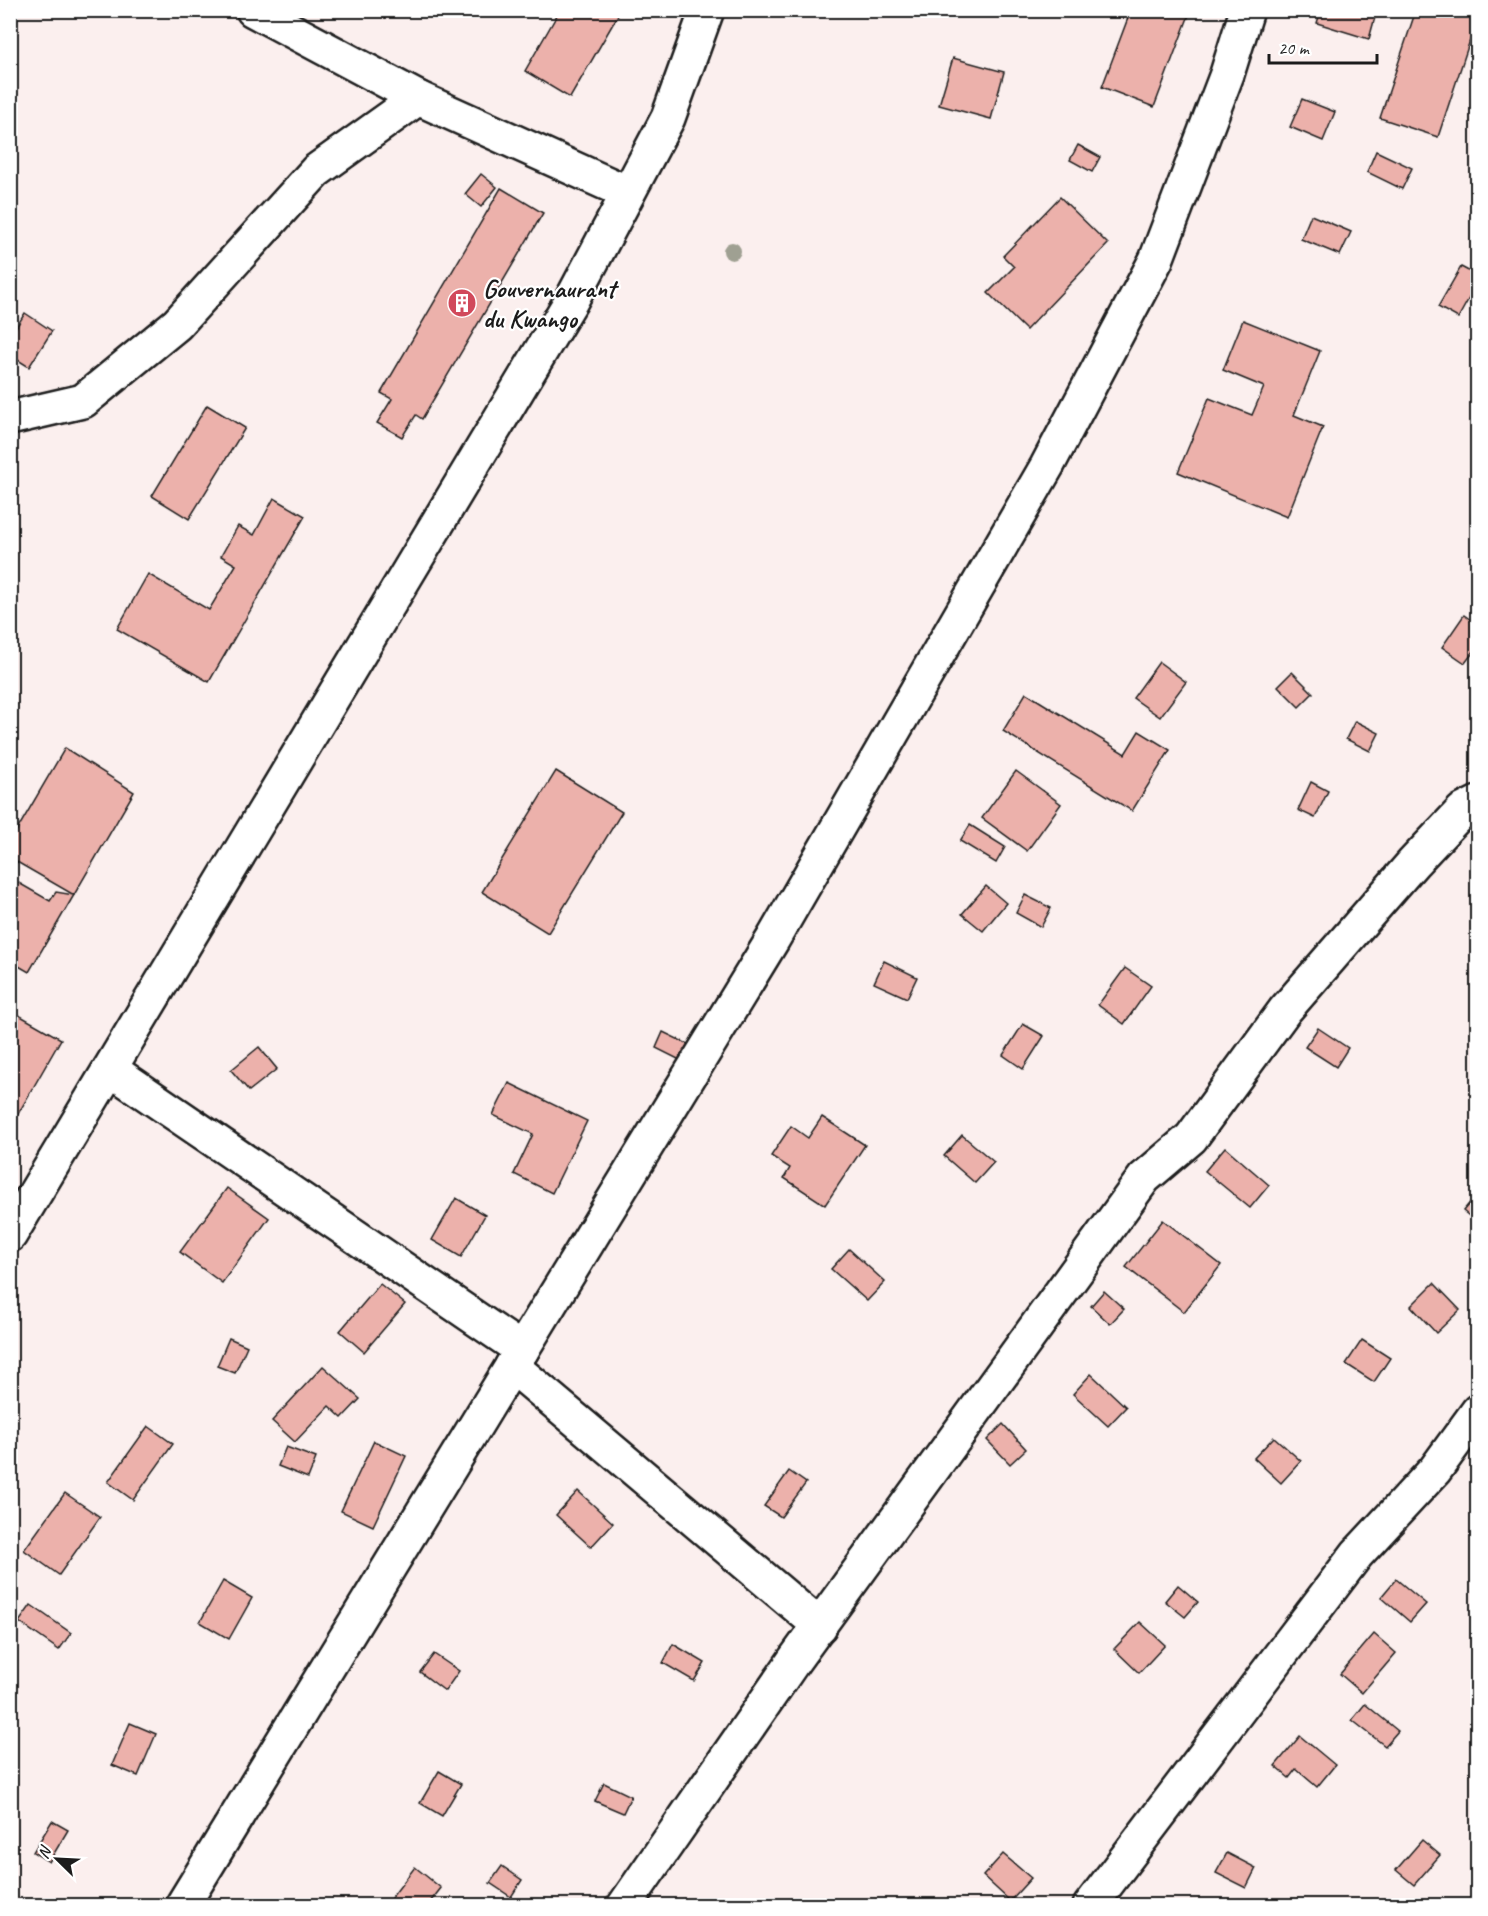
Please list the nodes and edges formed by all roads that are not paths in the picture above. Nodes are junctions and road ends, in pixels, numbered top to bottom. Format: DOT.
graph roads {
  1 [pos="253,10"];
  2 [pos="707,10"];
  3 [pos="1247,10"];
  4 [pos="418,98"];
  5 [pos="628,193"];
  6 [pos="10,418"];
  7 [pos="1472,811"];
  8 [pos="110,1069"];
  9 [pos="10,1235"];
  10 [pos="517,1358"];
  11 [pos="1478,1411"];
  12 [pos="820,1626"];
  13 [pos="182,1905"];
  14 [pos="624,1905"];
  15 [pos="1090,1905"];
  1 -- 4 [label="street"];
  2 -- 5 [label="street"];
  3 -- 10 [label="street"];
  4 -- 5 [label="street"];
  4 -- 6 [label="street"];
  5 -- 8 [label="street"];
  7 -- 12 [label="street"];
  8 -- 9 [label="street"];
  8 -- 10 [label="street"];
  10 -- 12 [label="street"];
  10 -- 13 [label="street"];
  11 -- 15 [label="street"];
  12 -- 14 [label="street"];
}
